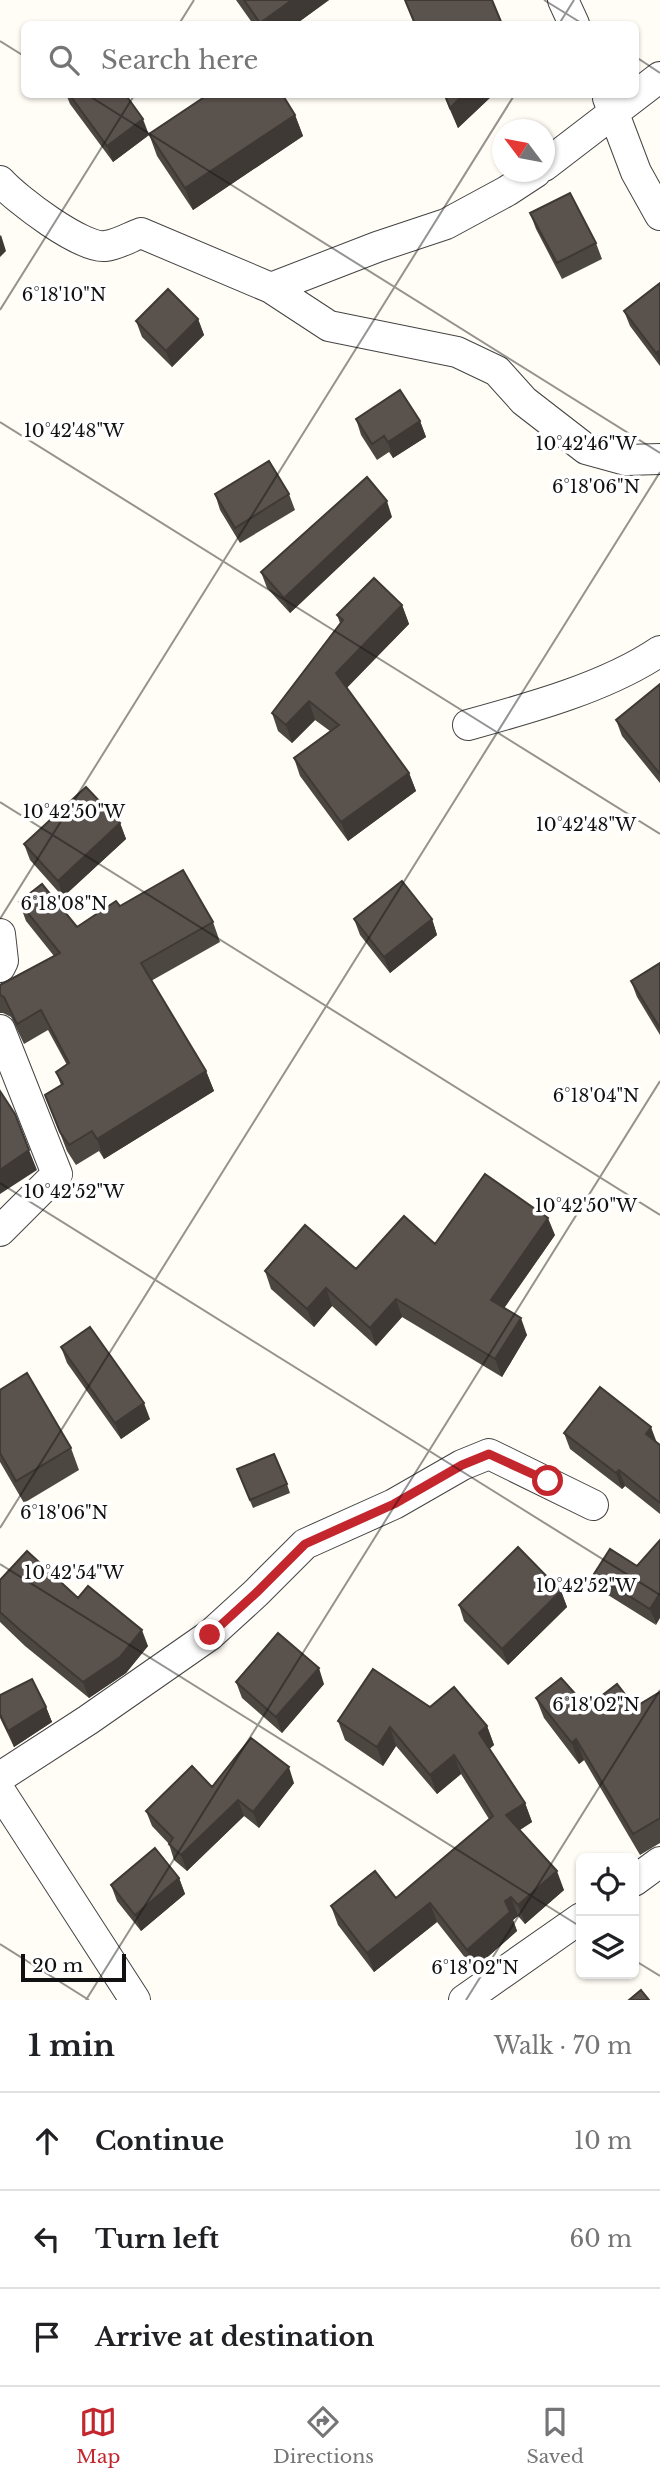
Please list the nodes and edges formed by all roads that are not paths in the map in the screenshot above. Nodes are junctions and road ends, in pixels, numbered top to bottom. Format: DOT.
graph roads {
  1 [pos="563,0"];
  2 [pos="573,21"];
  3 [pos="660,77"];
  4 [pos="639,88"];
  5 [pos="610,104"];
  6 [pos="555,156"];
  7 [pos="0,181"];
  8 [pos="521,182"];
  9 [pos="660,215"];
  10 [pos="271,288"];
  11 [pos="660,459"];
  12 [pos="660,651"];
  13 [pos="468,725"];
  14 [pos="0,934"];
  15 [pos="0,967"];
  16 [pos="0,1030"];
  17 [pos="0,1231"];
  18 [pos="593,1505"];
  19 [pos="0,1777"];
  20 [pos="0,1791"];
  21 [pos="660,1862"];
  22 [pos="639,1877"];
  23 [pos="576,1922"];
  24 [pos="135,2000"];
  25 [pos="464,2000"];
  1 -- 2 [label="street"];
  3 -- 4 [label="street"];
  5 -- 6 [label="street"];
  5 -- 9 [label="street"];
  7 -- 10 [label="street"];
  8 -- 10 [label="street"];
  10 -- 11 [label="street"];
  12 -- 13 [label="street"];
  14 -- 15 [label="street"];
  16 -- 17 [label="street"];
  18 -- 19 [label="street"];
  20 -- 24 [label="street"];
  21 -- 22 [label="street"];
  23 -- 25 [label="street"];
}
